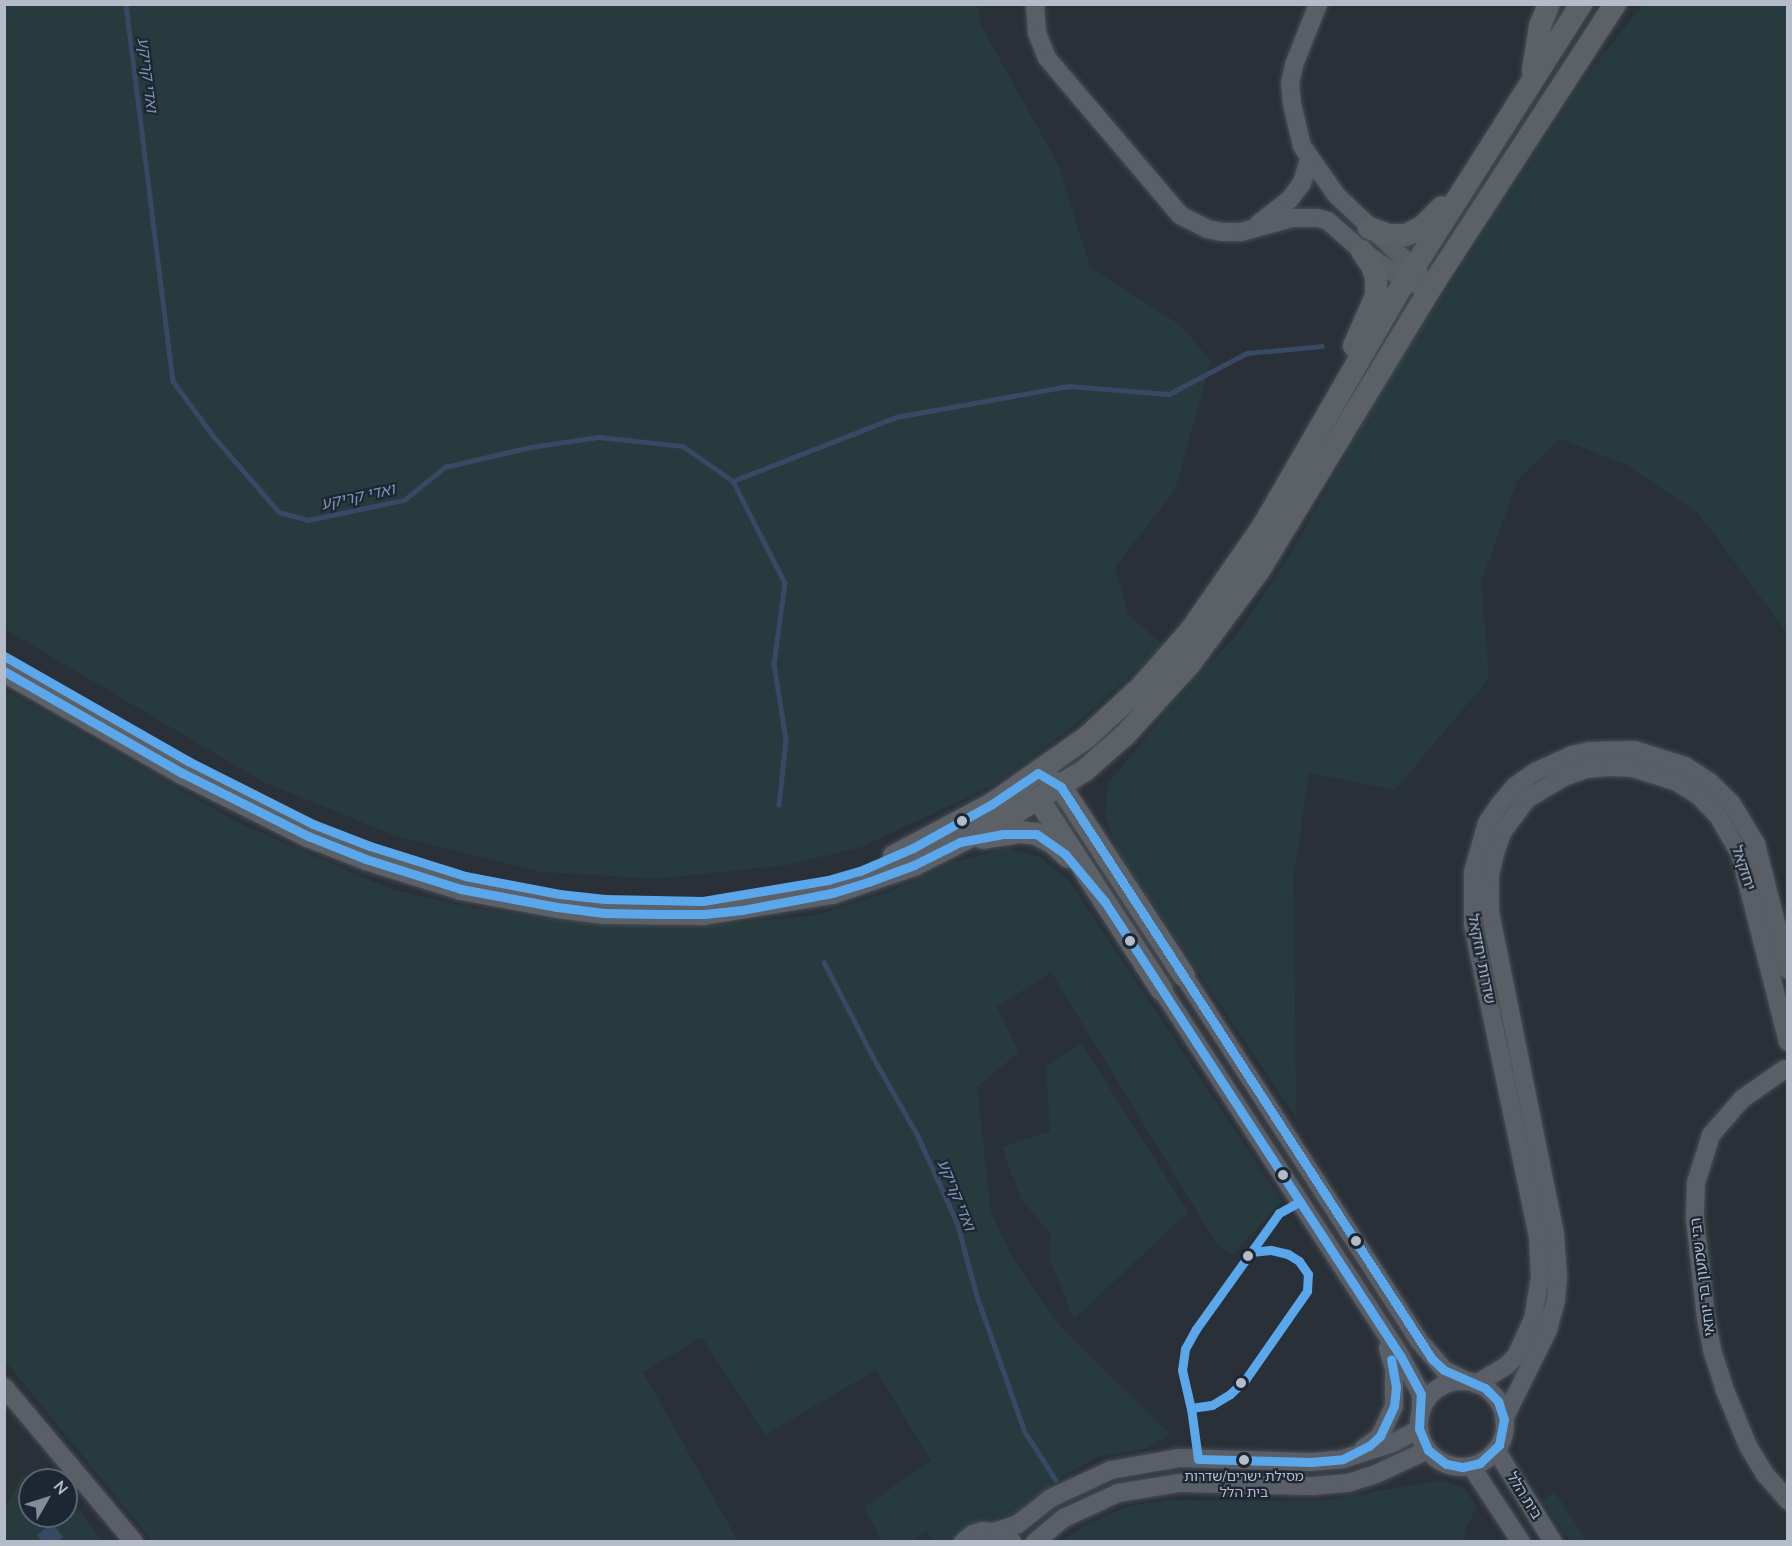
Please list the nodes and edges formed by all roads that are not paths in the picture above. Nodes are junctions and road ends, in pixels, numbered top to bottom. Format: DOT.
graph roads {
  1 [pos="1035,4"];
  2 [pos="1318,4"];
  3 [pos="1549,4"];
  4 [pos="1572,4"];
  5 [pos="1581,4"];
  6 [pos="1588,4"];
  7 [pos="1615,4"];
  8 [pos="1527,85"];
  9 [pos="1309,158"];
  10 [pos="1469,180"];
  11 [pos="1369,228"];
  12 [pos="1250,230"];
  13 [pos="1362,251"];
  14 [pos="1410,274"];
  15 [pos="1430,289"];
  16 [pos="1314,440"];
  17 [pos="4,656"];
  18 [pos="4,671"];
  19 [pos="1110,749"];
  20 [pos="1575,763"];
  21 [pos="1038,773"];
  22 [pos="1061,787"];
  23 [pos="1039,800"];
  24 [pos="960,842"];
  25 [pos="1102,850"];
  26 [pos="1105,902"];
  27 [pos="1788,970"];
  28 [pos="1184,976"];
  29 [pos="1162,990"];
  30 [pos="1788,1042"];
  31 [pos="1788,1047"];
  32 [pos="1786,1072"];
  33 [pos="1518,1098"];
  34 [pos="1381,1326"];
  35 [pos="1471,1382"];
  36 [pos="4,1387"];
  37 [pos="1504,1419"];
  38 [pos="1420,1420"];
  39 [pos="1428,1450"];
  40 [pos="1496,1450"];
  41 [pos="1343,1459"];
  42 [pos="1471,1466"];
  43 [pos="1788,1501"];
  44 [pos="994,1532"];
  45 [pos="134,1542"];
  46 [pos="963,1542"];
  47 [pos="1012,1542"];
  48 [pos="1035,1542"];
  49 [pos="1521,1542"];
  50 [pos="1553,1542"];
  1 -- 12 [label="street"];
  2 -- 9 [label="street"];
  3 -- 8 [label="main road"];
  4 -- 8 [label="main road"];
  5 -- 8 [label="main road"];
  6 -- 8 [label="main road"];
  7 -- 15 [label="main road"];
  8 -- 10 [label="main road"];
  9 -- 11 [label="street"];
  9 -- 12 [label="street"];
  10 -- 11 [label="main road"];
  10 -- 14 [label="main road"];
  11 -- 14 [label="street"];
  12 -- 13 [label="street"];
  13 -- 14 [label="street"];
  13 -- 16 [label="main road"];
  14 -- 15 [label="street"];
  14 -- 16 [label="main road"];
  15 -- 19 [label="main road"];
  16 -- 21 [label="main road"];
  17 -- 21 [label="main road"];
  18 -- 24 [label="main road"];
  19 -- 22 [label="main road"];
  19 -- 25 [label="main road"];
  20 -- 27 [label="street, שדרות יחזקאל"];
  20 -- 30 [label="street, יחזקאל"];
  20 -- 33 [label="street, שדרות יחזקאל"];
  21 -- 22 [label="main road"];
  21 -- 23 [label="main road"];
  22 -- 23 [label="main road"];
  22 -- 25 [label="main road"];
  23 -- 24 [label="main road"];
  23 -- 26 [label="main road"];
  24 -- 26 [label="main road"];
  25 -- 28 [label="main road"];
  26 -- 29 [label="main road"];
  28 -- 35 [label="street"];
  29 -- 34 [label="street"];
  31 -- 32 [label="street"];
  32 -- 43 [label="street, רבי שמעון בר יוחאי"];
  33 -- 35 [label="street, שדרות יחזקאל"];
  33 -- 37 [label="street, שדרות יחזקאל"];
  34 -- 38 [label="street"];
  34 -- 41 [label="street"];
  35 -- 37 [label="street"];
  35 -- 38 [label="street"];
  36 -- 45 [label="street"];
  37 -- 40 [label="street"];
  38 -- 39 [label="street"];
  38 -- 41 [label="street"];
  39 -- 42 [label="street"];
  39 -- 48 [label="street"];
  40 -- 42 [label="street"];
  40 -- 50 [label="street, בית הלל"];
  41 -- 44 [label="street"];
  42 -- 49 [label="street, בית הלל"];
  44 -- 46 [label="street"];
  44 -- 47 [label="street"];
}
